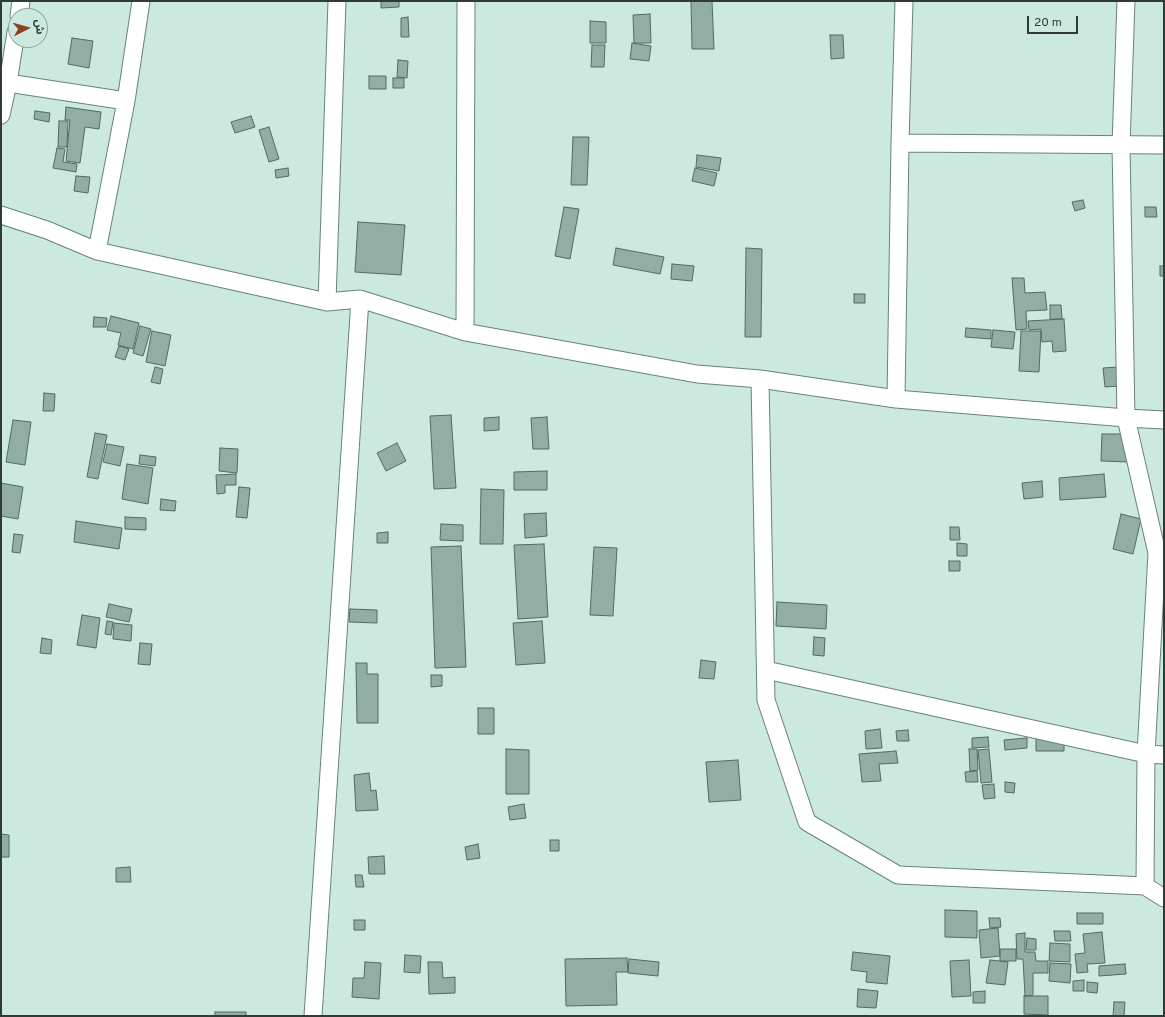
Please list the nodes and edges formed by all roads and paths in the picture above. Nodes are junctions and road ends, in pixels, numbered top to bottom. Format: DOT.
graph roads {
  1 [pos="141,1"];
  2 [pos="337,1"];
  3 [pos="466,1"];
  4 [pos="904,1"];
  5 [pos="1126,1"];
  6 [pos="13,48"];
  7 [pos="8,83"];
  8 [pos="126,101"];
  9 [pos="1,115"];
  10 [pos="900,143"];
  11 [pos="1121,144"];
  12 [pos="1164,145"];
  13 [pos="1,215"];
  14 [pos="97,251"];
  15 [pos="360,299"];
  16 [pos="327,302"];
  17 [pos="465,332"];
  18 [pos="760,379"];
  19 [pos="896,399"];
  20 [pos="1126,418"];
  21 [pos="1164,420"];
  22 [pos="1161,553"];
  23 [pos="766,670"];
  24 [pos="1146,754"];
  25 [pos="1164,755"];
  26 [pos="1145,886"];
  27 [pos="1164,898"];
  28 [pos="313,1016"];
  1 -- 8 [label="street"];
  2 -- 16 [label="street"];
  3 -- 17 [label="street"];
  4 -- 10 [label="street"];
  5 -- 11 [label="street"];
  6 -- 7 [label="street"];
  7 -- 8 [label="street"];
  7 -- 9 [label="street"];
  8 -- 14 [label="street"];
  10 -- 11 [label="street"];
  10 -- 19 [label="street"];
  11 -- 12 [label="street"];
  11 -- 20 [label="street"];
  13 -- 14 [label="street"];
  14 -- 16 [label="street"];
  15 -- 16 [label="street"];
  15 -- 17 [label="street"];
  15 -- 28 [label="street"];
  17 -- 18 [label="street"];
  18 -- 19 [label="street"];
  18 -- 23 [label="street"];
  19 -- 20 [label="street"];
  20 -- 21 [label="street"];
  20 -- 22 [label="street"];
  22 -- 24 [label="street"];
  23 -- 24 [label="street"];
  23 -- 26 [label="street"];
  24 -- 25 [label="street"];
  24 -- 26 [label="street"];
  26 -- 27 [label="street"];
}
